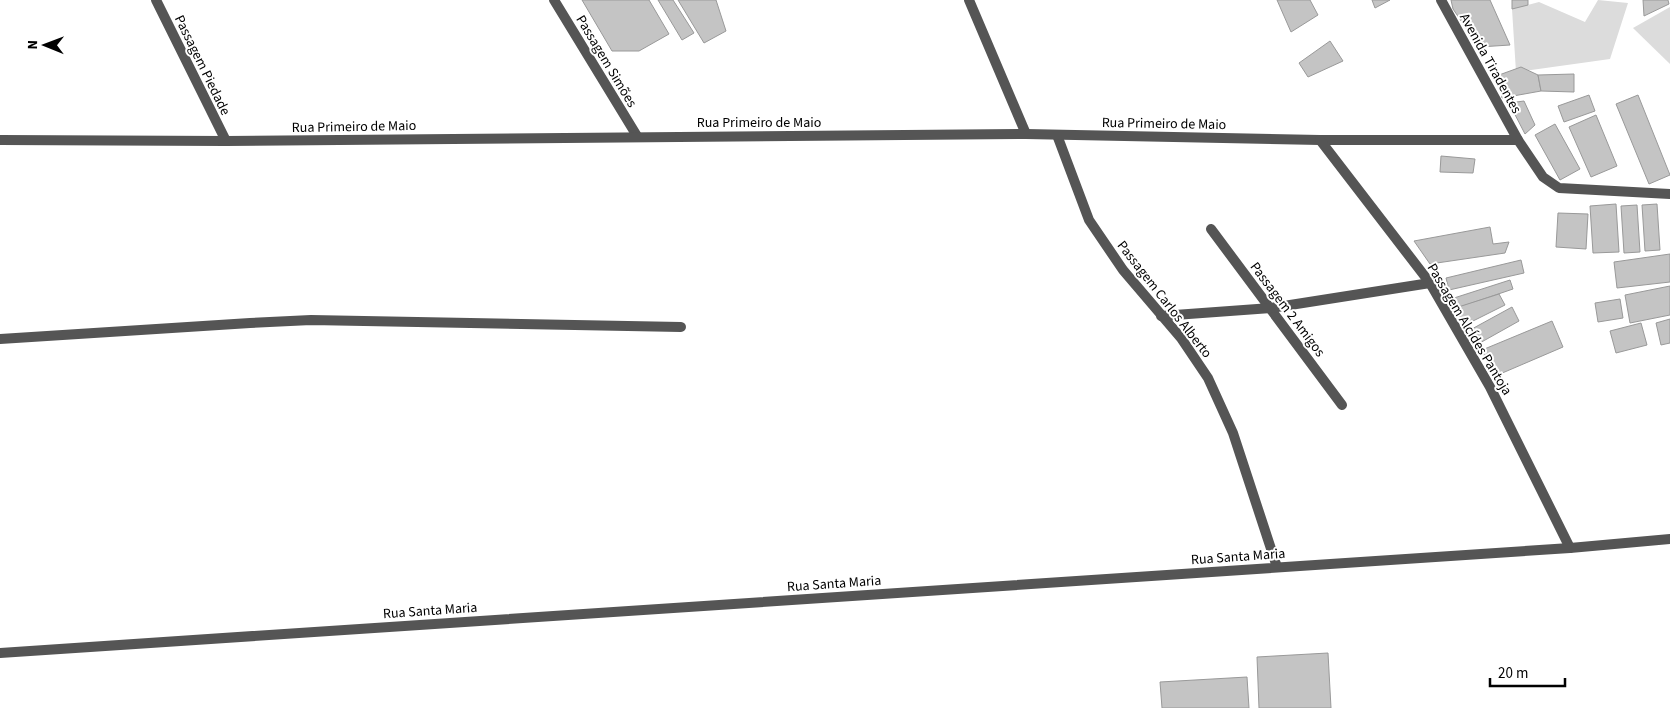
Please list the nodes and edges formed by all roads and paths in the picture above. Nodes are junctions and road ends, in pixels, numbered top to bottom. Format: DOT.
graph roads {
  1 [pos="156,0"];
  2 [pos="554,0"];
  3 [pos="969,0"];
  4 [pos="1441,0"];
  5 [pos="1026,134"];
  6 [pos="1057,135"];
  7 [pos="636,136"];
  8 [pos="0,140"];
  9 [pos="1320,140"];
  10 [pos="1518,140"];
  11 [pos="226,141"];
  12 [pos="1670,194"];
  13 [pos="1211,229"];
  14 [pos="1430,283"];
  15 [pos="1270,308"];
  16 [pos="1161,316"];
  17 [pos="681,327"];
  18 [pos="0,339"];
  19 [pos="1342,405"];
  20 [pos="1670,539"];
  21 [pos="1570,548"];
  22 [pos="1277,567"];
  23 [pos="0,653"];
  1 -- 11 [label="street, Passagem Piedade"];
  2 -- 7 [label="street, Passagem Simões"];
  3 -- 5 [label="street"];
  4 -- 10 [label="street, Avenida Tiradentes"];
  5 -- 6 [label="street, Rua Primeiro de Maio"];
  5 -- 7 [label="street, Rua Primeiro de Maio"];
  6 -- 9 [label="street, Rua Primeiro de Maio"];
  6 -- 16 [label="street, Passagem Carlos Alberto"];
  7 -- 11 [label="street, Rua Primeiro de Maio"];
  8 -- 11 [label="street, Rua Primeiro de Maio"];
  9 -- 10 [label="street, Rua Primeiro de Maio"];
  9 -- 14 [label="street, Passagem AlcÍdes Pantoja"];
  10 -- 12 [label="street, Avenida Tiradentes"];
  13 -- 15 [label="street, Passagem 2 Amigos"];
  14 -- 15 [label="street"];
  14 -- 21 [label="street, Passagem AlcÍdes Pantoja"];
  15 -- 16 [label="street"];
  15 -- 19 [label="street, Passagem 2 Amigos"];
  16 -- 22 [label="street, Passagem Carlos Alberto"];
  17 -- 18 [label="street"];
  20 -- 21 [label="street, Rua Santa Maria"];
  21 -- 22 [label="street, Rua Santa Maria"];
  22 -- 23 [label="street, Rua Santa Maria"];
}
